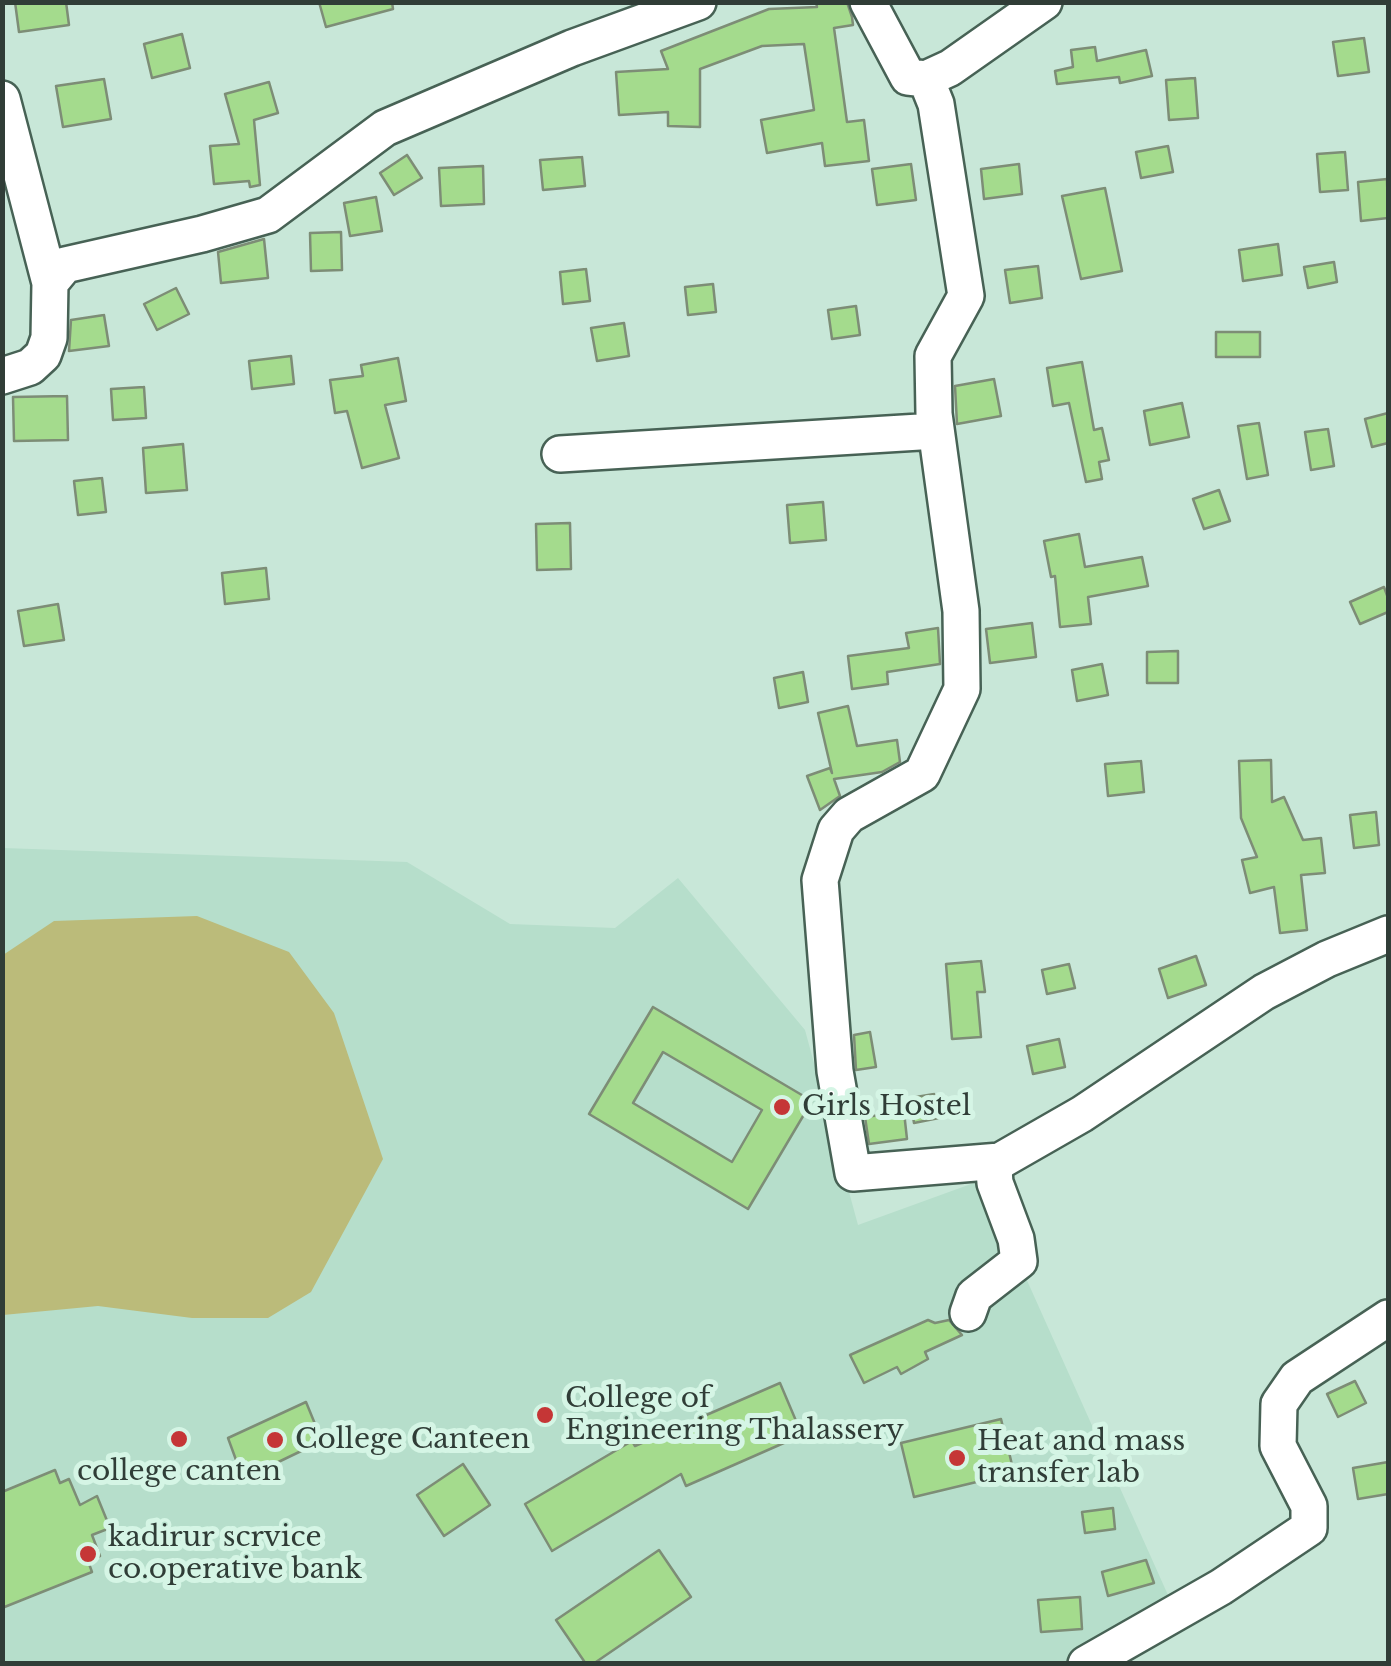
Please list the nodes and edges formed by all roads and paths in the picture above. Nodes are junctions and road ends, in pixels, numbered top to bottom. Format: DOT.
graph roads {
  1 [pos="698,2"];
  2 [pos="868,2"];
  3 [pos="1044,2"];
  4 [pos="926,79"];
  5 [pos="2,99"];
  6 [pos="50,283"];
  7 [pos="2,376"];
  8 [pos="936,431"];
  9 [pos="560,454"];
  10 [pos="1388,934"];
  11 [pos="1000,1161"];
  12 [pos="968,1313"];
  13 [pos="1388,1318"];
  14 [pos="1086,1664"];
  1 -- 6 [label="street"];
  2 -- 4 [label="street"];
  3 -- 4 [label="street"];
  4 -- 8 [label="street"];
  5 -- 6 [label="street"];
  6 -- 7 [label="street"];
  8 -- 9 [label="street"];
  8 -- 11 [label="street"];
  10 -- 11 [label="street"];
  11 -- 12 [label="street"];
  13 -- 14 [label="street"];
}
